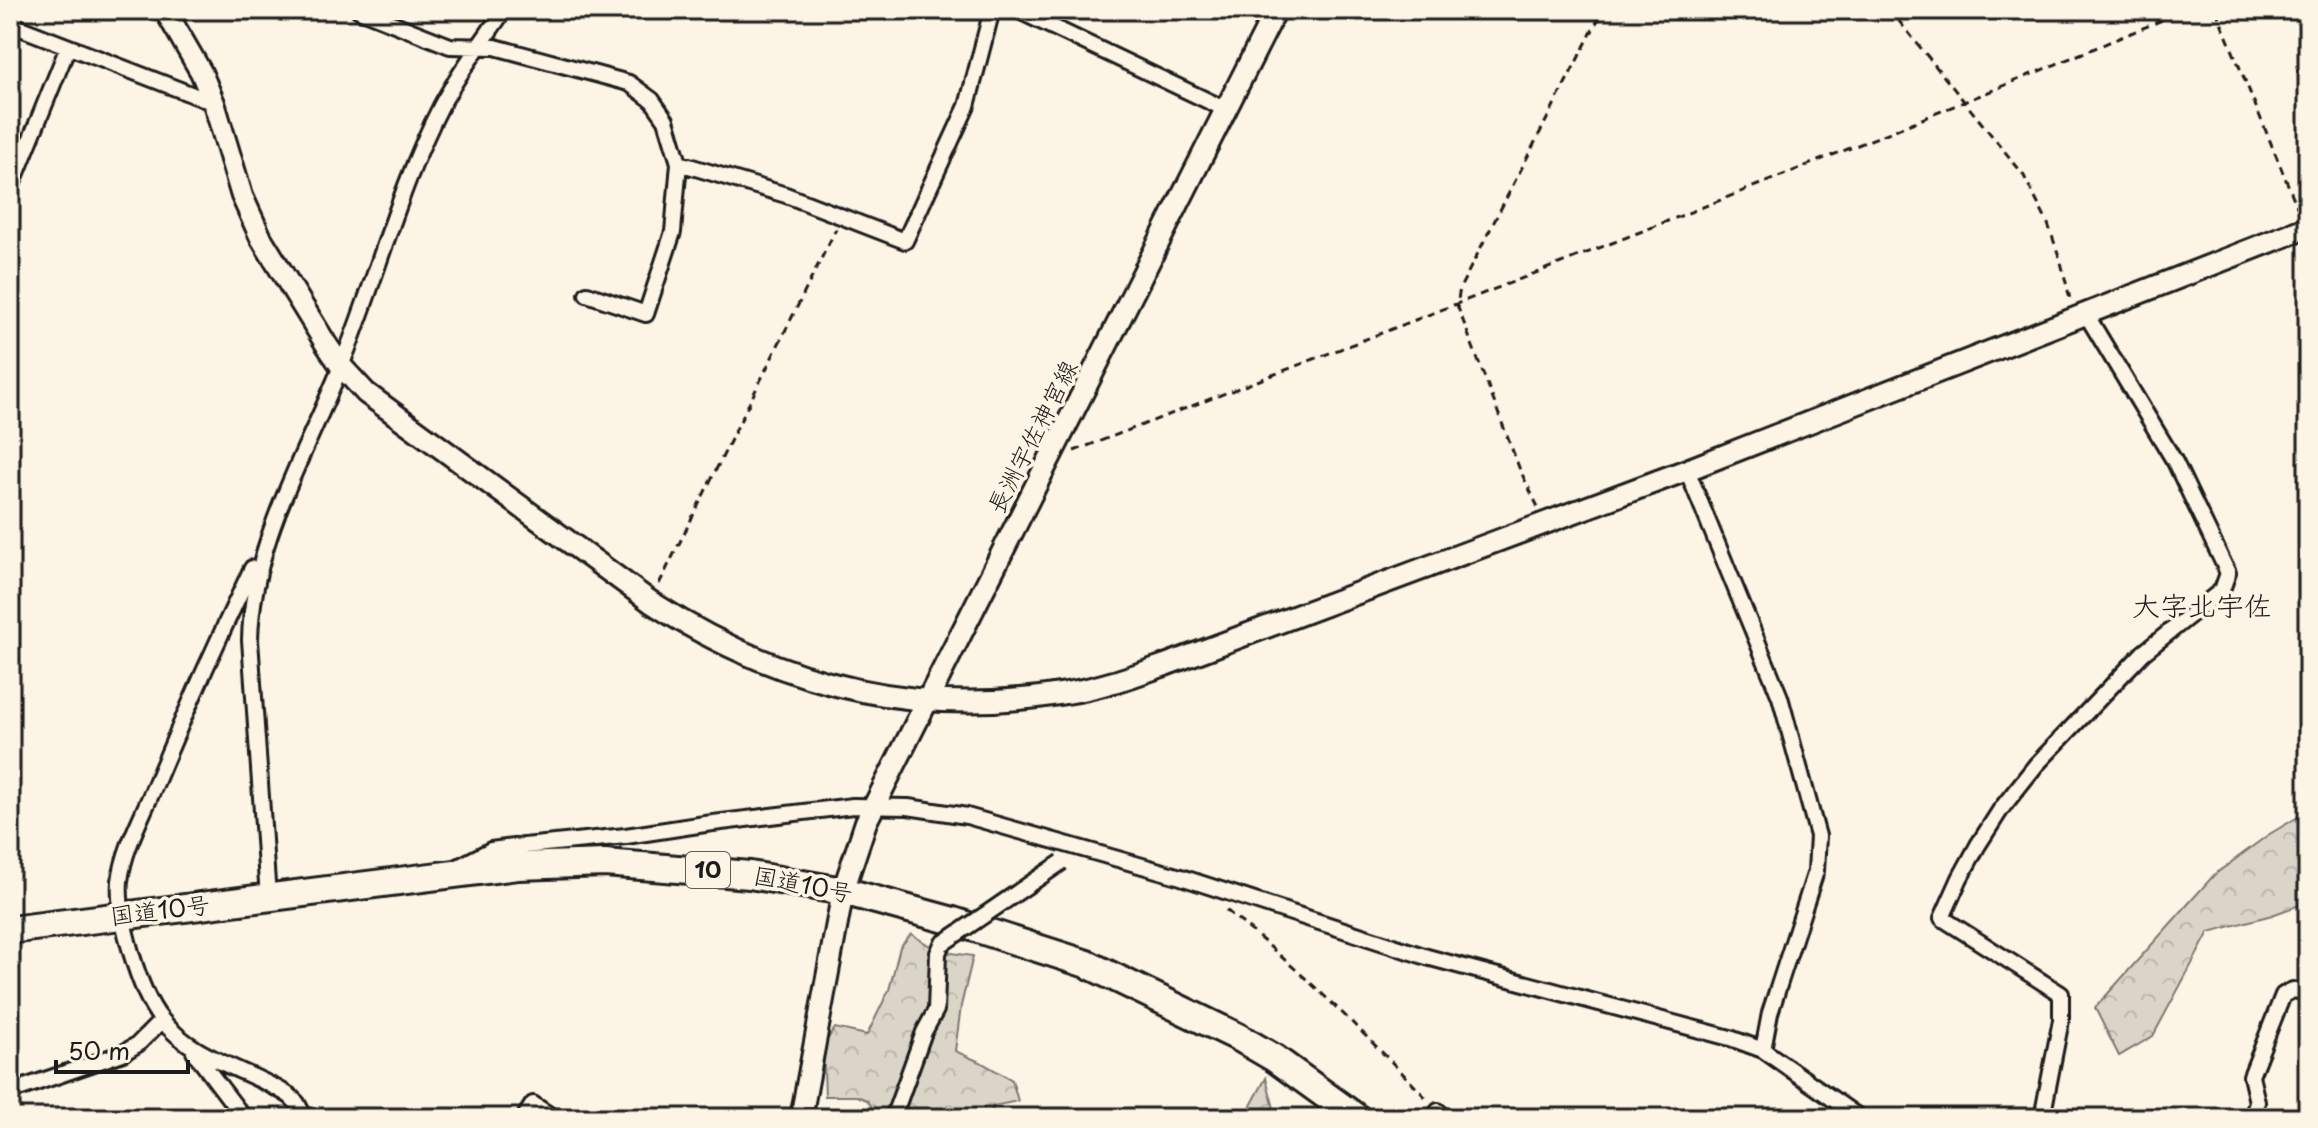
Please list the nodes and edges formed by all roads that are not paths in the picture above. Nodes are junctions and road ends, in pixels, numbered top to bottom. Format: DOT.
graph roads {
  1 [pos="165,10"];
  2 [pos="359,10"];
  3 [pos="504,10"];
  4 [pos="992,10"];
  5 [pos="1017,10"];
  6 [pos="1276,10"];
  7 [pos="10,24"];
  8 [pos="68,47"];
  9 [pos="479,47"];
  10 [pos="214,103"];
  11 [pos="1227,110"];
  12 [pos="679,163"];
  13 [pos="10,190"];
  14 [pos="2307,227"];
  15 [pos="587,294"];
  16 [pos="2080,316"];
  17 [pos="341,366"];
  18 [pos="1687,470"];
  19 [pos="272,528"];
  20 [pos="928,702"];
  21 [pos="874,805"];
  22 [pos="1083,850"];
  23 [pos="445,873"];
  24 [pos="843,891"];
  25 [pos="268,897"];
  26 [pos="121,915"];
  27 [pos="10,930"];
  28 [pos="2308,993"];
  29 [pos="162,1020"];
  30 [pos="191,1048"];
  31 [pos="1763,1050"];
  32 [pos="10,1092"];
  33 [pos="244,1118"];
  34 [pos="305,1118"];
  35 [pos="524,1118"];
  36 [pos="554,1118"];
  37 [pos="801,1118"];
  38 [pos="893,1118"];
  39 [pos="1357,1118"];
  40 [pos="1860,1118"];
  41 [pos="2042,1118"];
  42 [pos="2252,1118"];
  1 -- 10 [label="street"];
  2 -- 9 [label="street"];
  3 -- 9 [label="street"];
  4 -- 12 [label="street"];
  5 -- 11 [label="street"];
  6 -- 11 [label="street, 長洲宇佐神宮線"];
  7 -- 8 [label="street"];
  8 -- 10 [label="street"];
  8 -- 13 [label="street"];
  9 -- 12 [label="street"];
  9 -- 17 [label="street"];
  10 -- 17 [label="street"];
  11 -- 20 [label="street, 長洲宇佐神宮線"];
  12 -- 15 [label="street"];
  14 -- 16 [label="street"];
  16 -- 18 [label="street"];
  16 -- 41 [label="street"];
  17 -- 19 [label="street"];
  17 -- 20 [label="street"];
  18 -- 20 [label="street"];
  18 -- 31 [label="street"];
  19 -- 25 [label="street"];
  19 -- 26 [label="street"];
  20 -- 21 [label="street, 長洲宇佐神宮線"];
  21 -- 22 [label="street"];
  21 -- 23 [label="street"];
  21 -- 24 [label="street, 長洲宇佐神宮線"];
  22 -- 31 [label="street"];
  22 -- 38 [label="street, bridge"];
  23 -- 24 [label="highway, 国道10号 / 10"];
  23 -- 25 [label="highway, 国道10号 / 10"];
  24 -- 37 [label="street, 長洲宇佐神宮線"];
  24 -- 39 [label="highway, 国道10号 / 10"];
  25 -- 26 [label="highway, 国道10号 / 10"];
  26 -- 27 [label="highway, 国道10号 / 10"];
  26 -- 29 [label="street"];
  28 -- 42 [label="street"];
  29 -- 30 [label="street"];
  29 -- 32 [label="street"];
  30 -- 33 [label="street"];
  30 -- 34 [label="street"];
  31 -- 40 [label="street"];
  35 -- 36 [label="street"];
}
